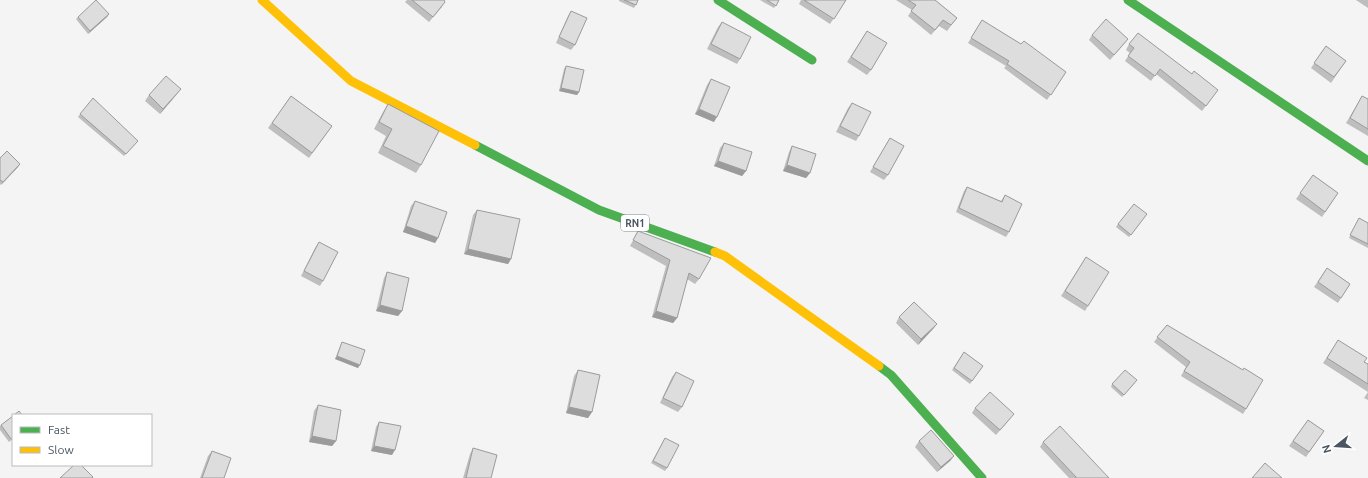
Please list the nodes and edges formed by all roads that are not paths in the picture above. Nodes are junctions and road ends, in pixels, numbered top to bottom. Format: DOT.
graph roads {
  1 [pos="262,0"];
  2 [pos="718,0"];
  3 [pos="1128,0"];
  4 [pos="812,60"];
  5 [pos="1368,161"];
  6 [pos="982,478"];
  1 -- 6 [label="main road, RN1"];
  2 -- 4 [label="main road"];
  3 -- 5 [label="main road"];
}
